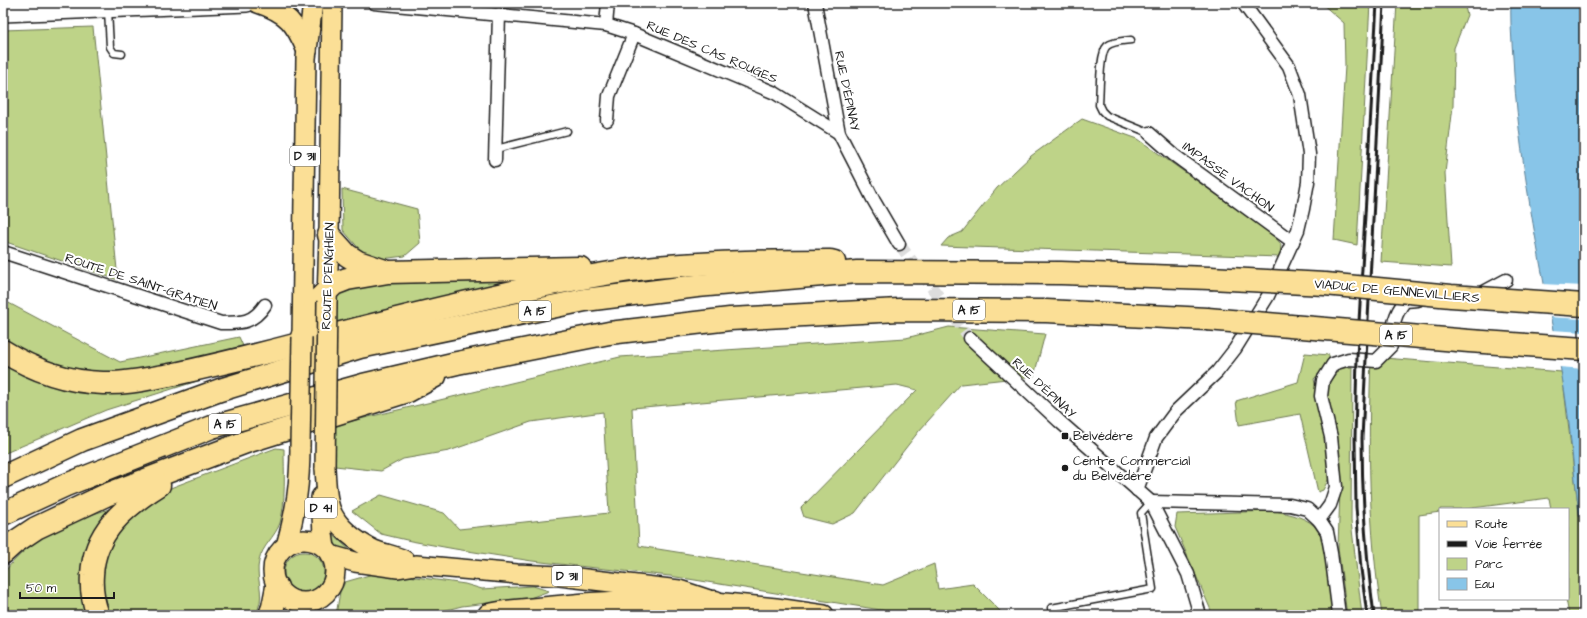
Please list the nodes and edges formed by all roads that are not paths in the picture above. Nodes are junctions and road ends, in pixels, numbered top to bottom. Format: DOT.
graph roads {
  1 [pos="247,3"];
  2 [pos="258,3"];
  3 [pos="313,3"];
  4 [pos="332,3"];
  5 [pos="374,3"];
  6 [pos="608,3"];
  7 [pos="815,3"];
  8 [pos="1243,3"];
  9 [pos="412,4"];
  10 [pos="108,9"];
  11 [pos="3,13"];
  12 [pos="499,14"];
  13 [pos="606,25"];
  14 [pos="634,34"];
  15 [pos="1131,40"];
  16 [pos="307,51"];
  17 [pos="122,54"];
  18 [pos="607,120"];
  19 [pos="567,131"];
  20 [pos="839,133"];
  21 [pos="1149,133"];
  22 [pos="496,154"];
  23 [pos="329,235"];
  24 [pos="1292,242"];
  25 [pos="899,244"];
  26 [pos="3,252"];
  27 [pos="388,272"];
  28 [pos="857,272"];
  29 [pos="610,274"];
  30 [pos="1506,280"];
  31 [pos="318,301"];
  32 [pos="265,305"];
  33 [pos="1584,306"];
  34 [pos="302,337"];
  35 [pos="970,338"];
  36 [pos="1584,349"];
  37 [pos="3,351"];
  38 [pos="457,363"];
  39 [pos="200,461"];
  40 [pos="324,468"];
  41 [pos="3,477"];
  42 [pos="1138,490"];
  43 [pos="1151,502"];
  44 [pos="3,514"];
  45 [pos="1319,520"];
  46 [pos="286,546"];
  47 [pos="327,552"];
  48 [pos="3,553"];
  49 [pos="416,565"];
  50 [pos="324,595"];
  51 [pos="289,601"];
  52 [pos="715,602"];
  53 [pos="1051,608"];
  54 [pos="98,615"];
  55 [pos="270,615"];
  56 [pos="322,615"];
  57 [pos="489,615"];
  58 [pos="824,615"];
  59 [pos="1200,615"];
  60 [pos="1339,615"];
  1 -- 10 [label="main road"];
  2 -- 16 [label="main road"];
  3 -- 16 [label="main road, ROUTE D'ENGHIEN / D 311"];
  4 -- 23 [label="main road, ROUTE D'ENGHIEN / D 311"];
  5 -- 9 [label="street, RUE DES CAS ROUGES"];
  6 -- 13 [label="street"];
  7 -- 20 [label="street, RUE D'ÉPINAY"];
  8 -- 24 [label="street"];
  9 -- 12 [label="street, RUE DES CAS ROUGES"];
  10 -- 11 [label="main road"];
  10 -- 17 [label="lane"];
  12 -- 13 [label="street, RUE DES CAS ROUGES"];
  12 -- 22 [label="street"];
  13 -- 14 [label="street, RUE DES CAS ROUGES"];
  14 -- 18 [label="street"];
  14 -- 20 [label="street, RUE DES CAS ROUGES"];
  15 -- 21 [label="lane"];
  16 -- 31 [label="main road, ROUTE D'ENGHIEN / D 311"];
  19 -- 22 [label="lane"];
  20 -- 25 [label="street, RUE D'ÉPINAY"];
  21 -- 24 [label="street, IMPASSE VACHON"];
  23 -- 27 [label="highway"];
  23 -- 31 [label="main road, ROUTE D'ENGHIEN / D 311"];
  24 -- 42 [label="street"];
  26 -- 32 [label="street, ROUTE DE SAINT-GRATIEN"];
  27 -- 29 [label="highway"];
  27 -- 31 [label="highway"];
  28 -- 29 [label="highway"];
  28 -- 33 [label="highway, VIADUC DE GENNEVILLIERS / A 15, bridge"];
  28 -- 41 [label="highway, A 15"];
  29 -- 37 [label="highway"];
  30 -- 45 [label="street"];
  31 -- 34 [label="highway"];
  31 -- 40 [label="main road, ROUTE D'ENGHIEN / D 311, bridge"];
  34 -- 46 [label="main road, ROUTE D'ENGHIEN, bridge"];
  35 -- 42 [label="street, RUE D'ÉPINAY"];
  36 -- 38 [label="highway, A 15, bridge"];
  38 -- 39 [label="highway"];
  38 -- 44 [label="highway, A 15"];
  39 -- 48 [label="highway"];
  39 -- 54 [label="highway"];
  40 -- 47 [label="main road, ROUTE D'ENGHIEN / D 41"];
  40 -- 49 [label="main road, D 311"];
  42 -- 43 [label="street, RUE D'ÉPINAY"];
  43 -- 45 [label="street"];
  43 -- 53 [label="lane"];
  43 -- 59 [label="street, RUE D'ÉPINAY"];
  45 -- 60 [label="street"];
  46 -- 47 [label="main road"];
  46 -- 51 [label="main road"];
  47 -- 49 [label="main road, D 311"];
  47 -- 50 [label="main road"];
  49 -- 52 [label="main road, D 311"];
  50 -- 51 [label="main road"];
  50 -- 56 [label="main road"];
  51 -- 55 [label="highway"];
  52 -- 57 [label="highway"];
  52 -- 58 [label="main road, D 311"];
}
